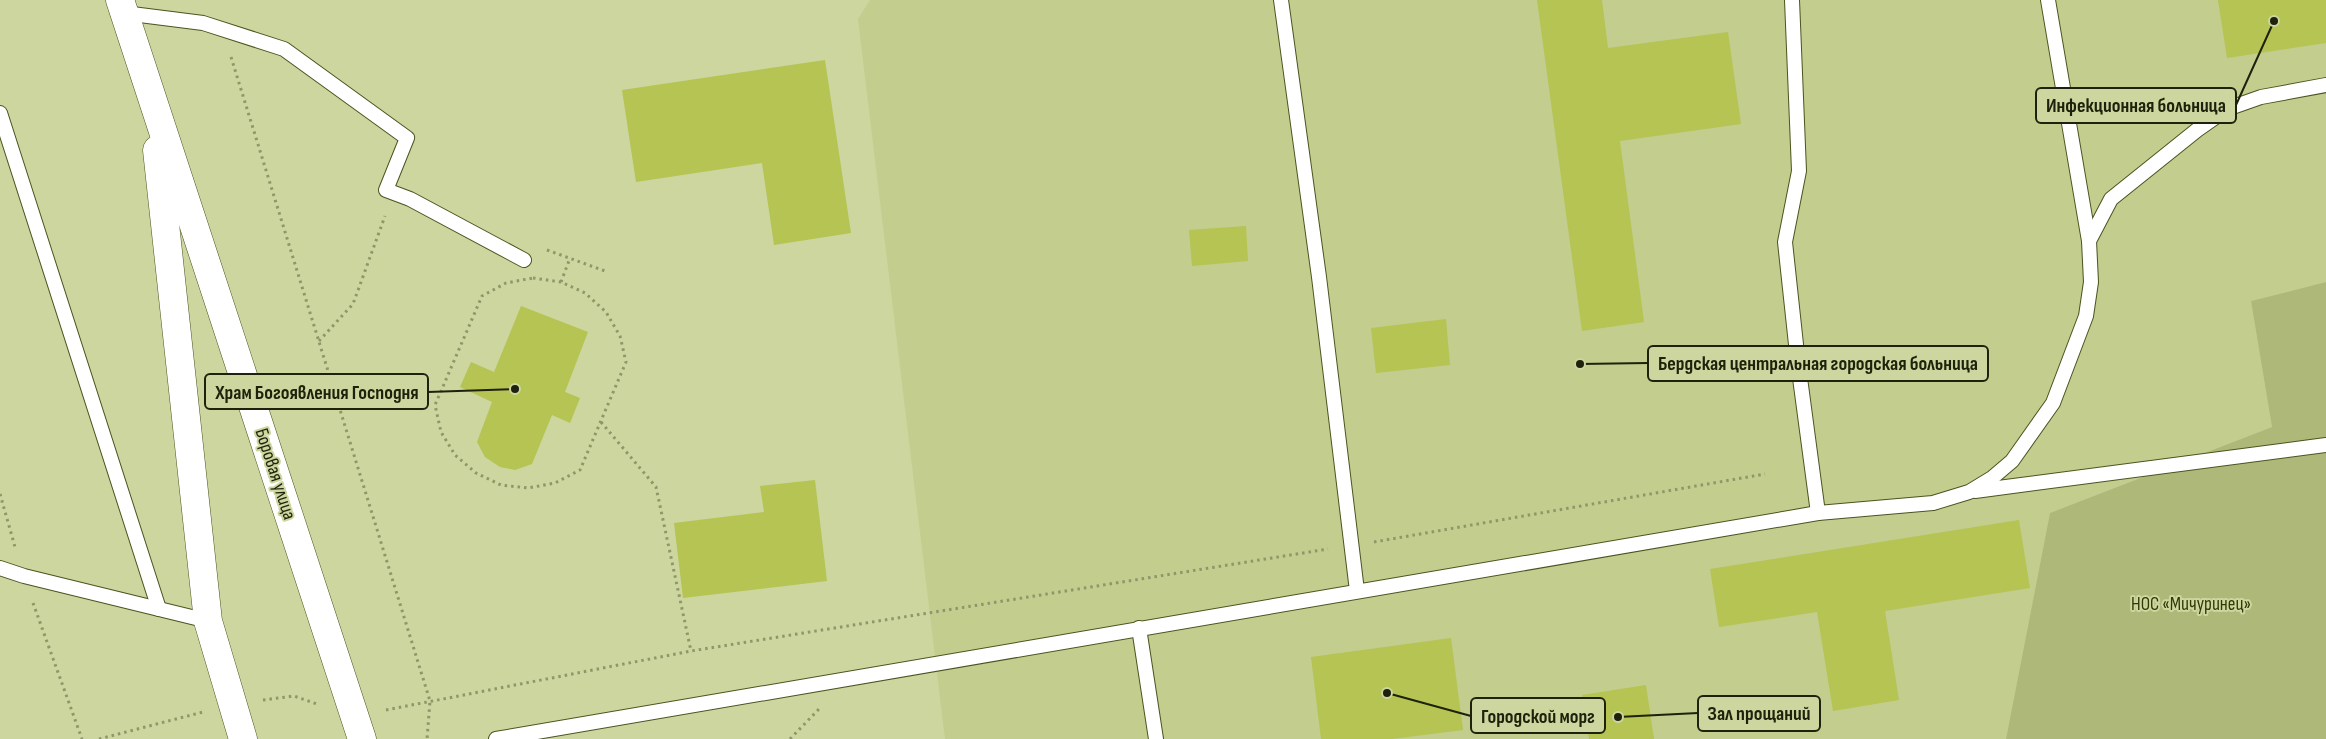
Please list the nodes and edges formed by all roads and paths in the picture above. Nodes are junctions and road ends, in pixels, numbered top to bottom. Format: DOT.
graph roads {
  1 [pos="1281,0"];
  2 [pos="1792,0"];
  3 [pos="2048,0"];
  4 [pos="122,7"];
  5 [pos="222,29"];
  6 [pos="2326,84"];
  7 [pos="150,94"];
  8 [pos="0,112"];
  9 [pos="410,199"];
  10 [pos="2089,241"];
  11 [pos="544,248"];
  12 [pos="570,258"];
  13 [pos="524,260"];
  14 [pos="605,271"];
  15 [pos="561,282"];
  16 [pos="319,341"];
  17 [pos="601,422"];
  18 [pos="2326,445"];
  19 [pos="1765,474"];
  20 [pos="1970,492"];
  21 [pos="0,494"];
  22 [pos="1818,513"];
  23 [pos="1350,546"];
  24 [pos="0,568"];
  25 [pos="24,576"];
  26 [pos="1357,591"];
  27 [pos="160,609"];
  28 [pos="208,621"];
  29 [pos="1139,628"];
  30 [pos="691,651"];
  31 [pos="430,701"];
  32 [pos="358,728"];
  33 [pos="82,739"];
  34 [pos="243,739"];
  35 [pos="427,739"];
  36 [pos="496,739"];
  37 [pos="1156,739"];
  1 -- 23 [label="lane"];
  2 -- 22 [label="lane"];
  3 -- 10 [label="lane"];
  4 -- 5 [label="lane"];
  4 -- 7 [label="street, Боровая улица"];
  5 -- 9 [label="lane"];
  5 -- 16 [label="path"];
  6 -- 10 [label="lane"];
  7 -- 28 [label="street, Боровая улица"];
  7 -- 32 [label="street, Боровая улица"];
  8 -- 27 [label="lane"];
  9 -- 13 [label="lane"];
  9 -- 16 [label="path"];
  10 -- 20 [label="lane"];
  11 -- 12 [label="path"];
  12 -- 14 [label="path"];
  12 -- 15 [label="path"];
  15 -- 17 [label="path"];
  15 -- 17 [label="path"];
  16 -- 31 [label="path"];
  17 -- 30 [label="path"];
  18 -- 20 [label="lane"];
  19 -- 23 [label="path"];
  20 -- 22 [label="lane"];
  21 -- 25 [label="path"];
  22 -- 26 [label="lane"];
  23 -- 26 [label="lane"];
  23 -- 30 [label="path"];
  24 -- 25 [label="lane"];
  25 -- 27 [label="lane"];
  25 -- 33 [label="path"];
  26 -- 29 [label="lane"];
  27 -- 28 [label="lane"];
  28 -- 34 [label="street, Боровая улица"];
  29 -- 36 [label="lane"];
  29 -- 37 [label="lane"];
  30 -- 31 [label="path"];
  31 -- 32 [label="path"];
  31 -- 35 [label="path"];
}
